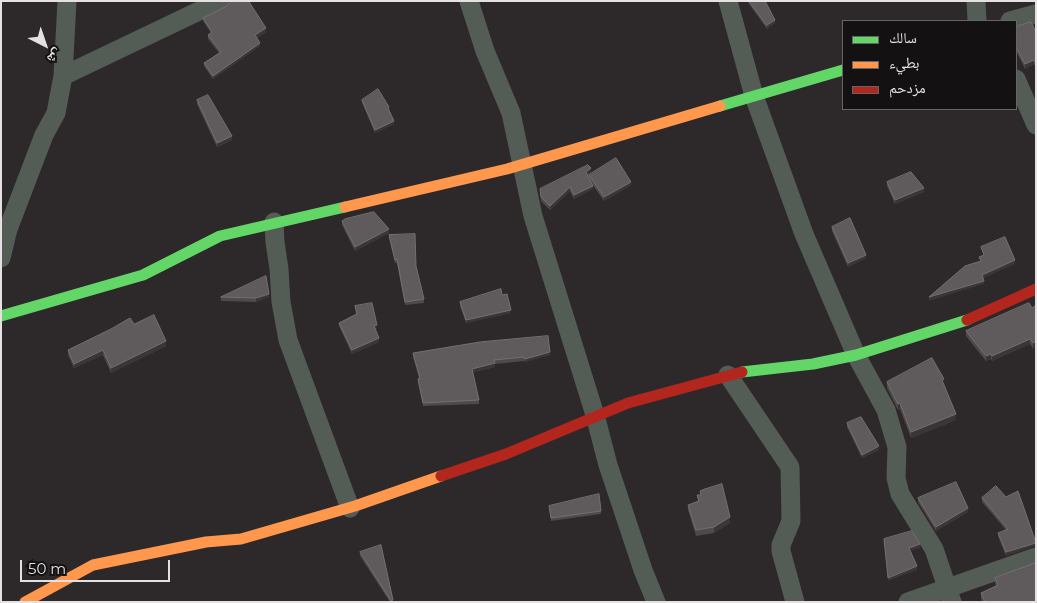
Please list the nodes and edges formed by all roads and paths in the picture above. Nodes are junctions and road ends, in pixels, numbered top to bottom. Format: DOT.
graph roads {
  1 [pos="67,1"];
  2 [pos="220,1"];
  3 [pos="469,1"];
  4 [pos="728,1"];
  5 [pos="976,1"];
  6 [pos="1036,14"];
  7 [pos="977,20"];
  8 [pos="1014,20"];
  9 [pos="842,70"];
  10 [pos="63,76"];
  11 [pos="1017,81"];
  12 [pos="754,96"];
  13 [pos="1036,125"];
  14 [pos="521,164"];
  15 [pos="274,222"];
  16 [pos="1,258"];
  17 [pos="1036,289"];
  18 [pos="1,316"];
  19 [pos="856,355"];
  20 [pos="728,375"];
  21 [pos="596,416"];
  22 [pos="350,508"];
  23 [pos="1036,557"];
  24 [pos="949,595"];
  25 [pos="25,602"];
  26 [pos="656,602"];
  27 [pos="795,602"];
  28 [pos="908,602"];
  1 -- 10 [label="street"];
  2 -- 10 [label="street"];
  3 -- 14 [label="street"];
  4 -- 12 [label="street"];
  5 -- 7 [label="street"];
  6 -- 8 [label="street"];
  9 -- 12 [label="street"];
  10 -- 16 [label="street"];
  11 -- 13 [label="street"];
  12 -- 14 [label="street"];
  12 -- 19 [label="street"];
  14 -- 15 [label="street"];
  14 -- 21 [label="street"];
  15 -- 18 [label="street"];
  15 -- 22 [label="street"];
  17 -- 19 [label="street"];
  19 -- 20 [label="street"];
  19 -- 24 [label="street"];
  20 -- 21 [label="street"];
  20 -- 27 [label="street"];
  21 -- 22 [label="street"];
  21 -- 26 [label="street"];
  22 -- 25 [label="street"];
  23 -- 24 [label="street"];
  24 -- 28 [label="street"];
}
